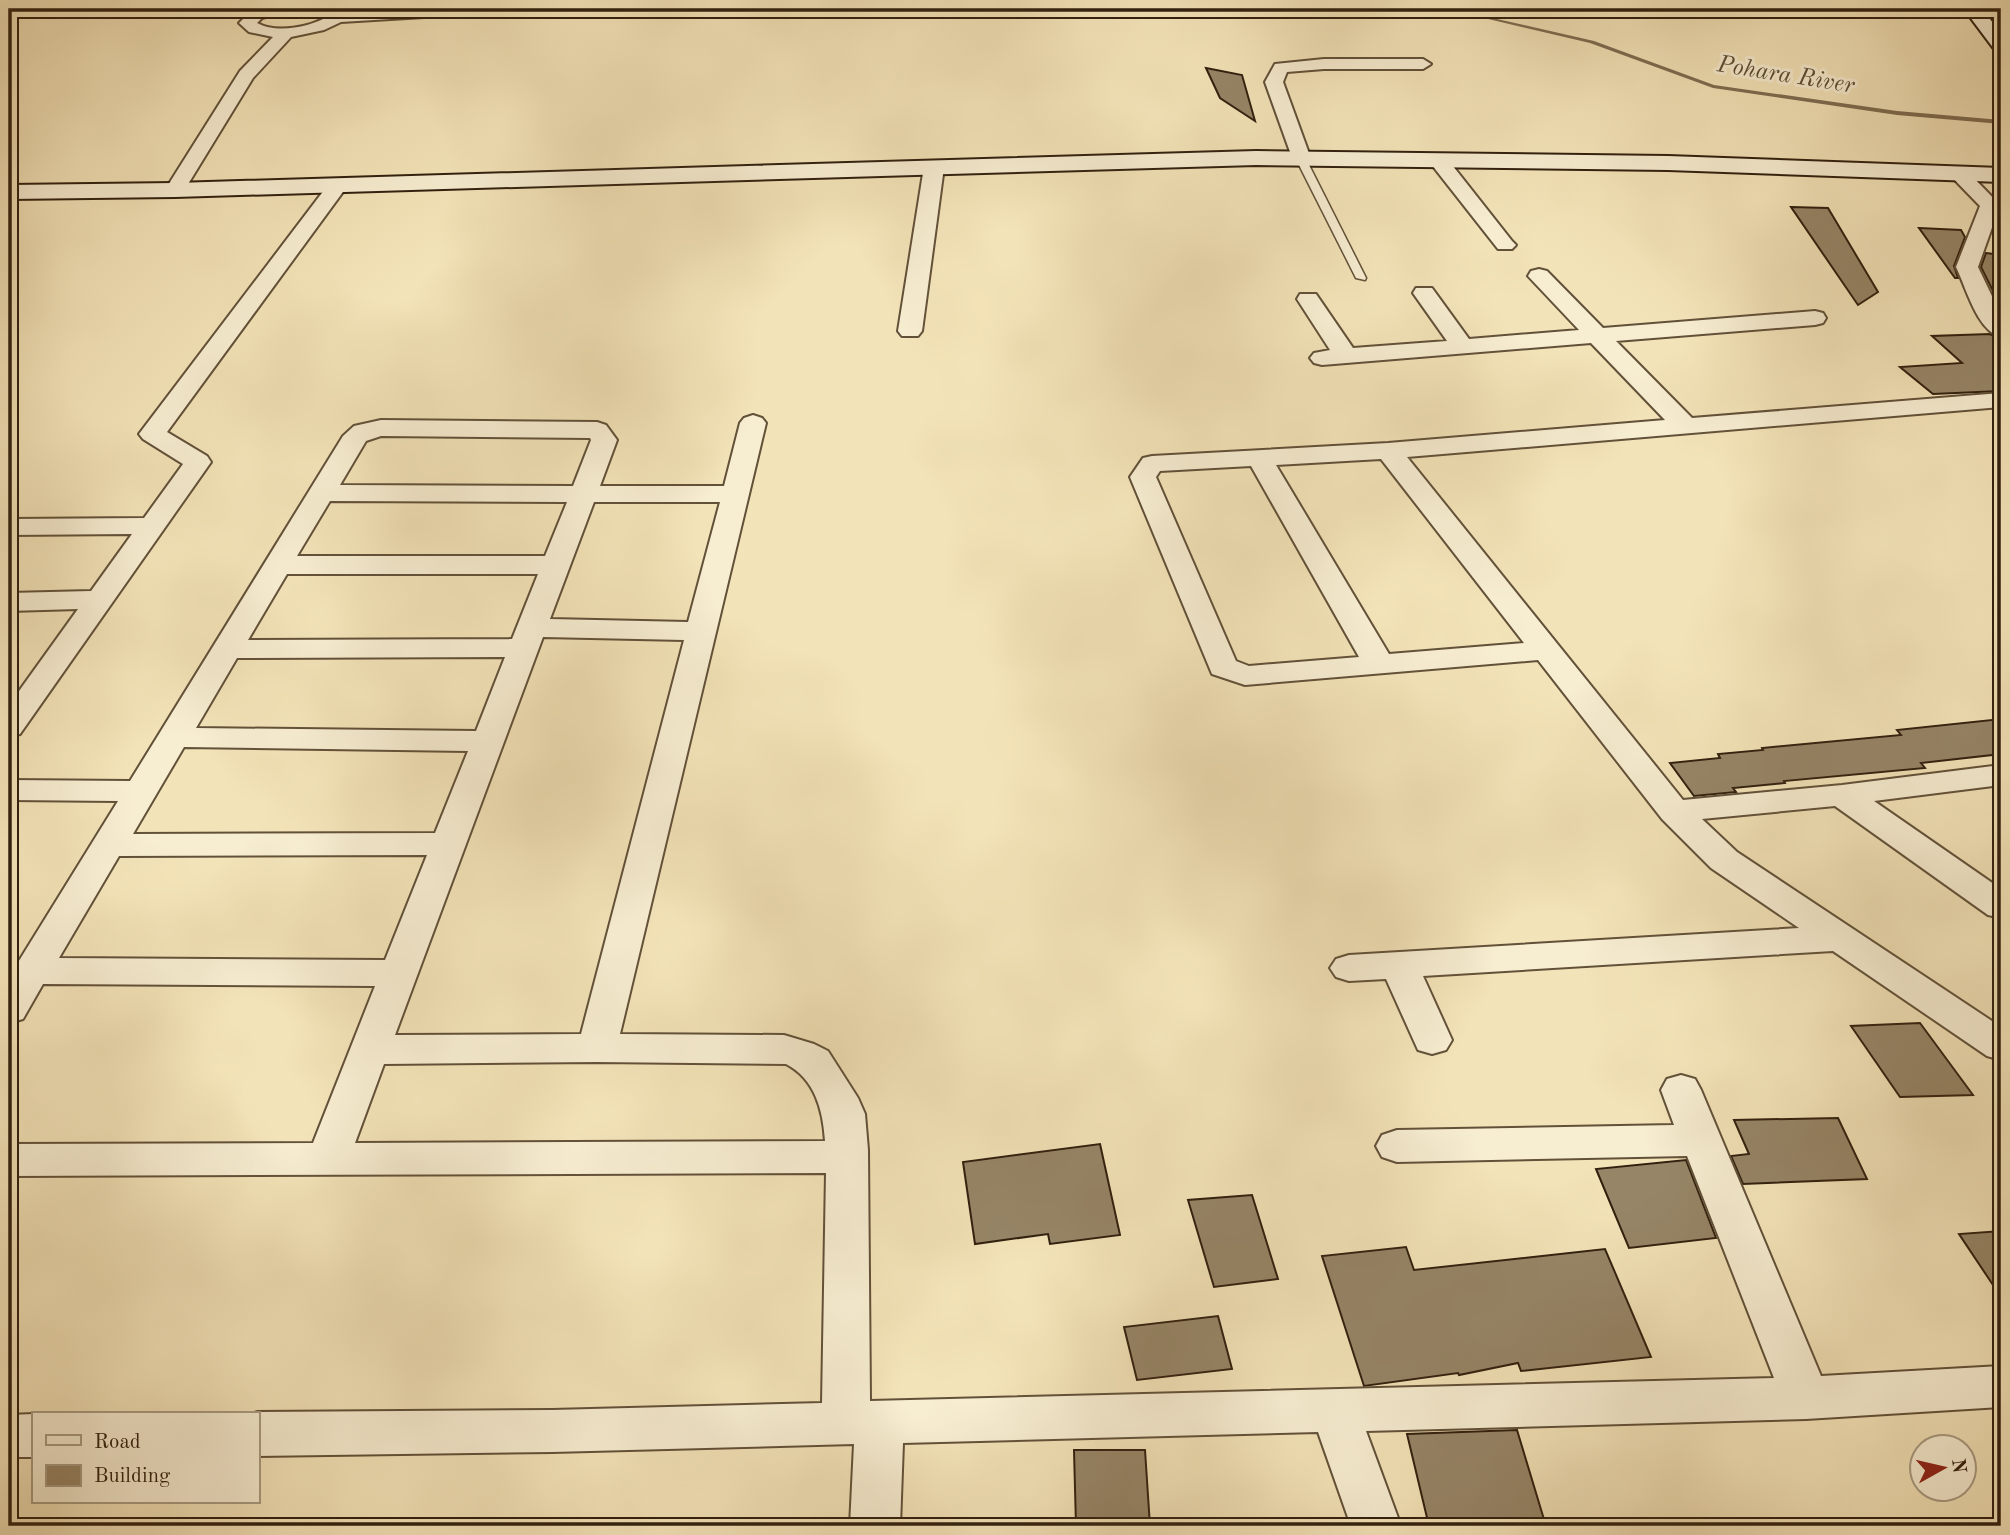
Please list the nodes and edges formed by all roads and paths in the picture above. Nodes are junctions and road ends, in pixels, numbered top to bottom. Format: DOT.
graph roads {
  1 [pos="278,9"];
  2 [pos="474,9"];
  3 [pos="1973,9"];
  4 [pos="333,13"];
  5 [pos="286,32"];
  6 [pos="2001,45"];
  7 [pos="1423,64"];
  8 [pos="1301,159"];
  9 [pos="1438,160"];
  10 [pos="933,167"];
  11 [pos="1958,173"];
  12 [pos="2001,175"];
  13 [pos="338,185"];
  14 [pos="175,190"];
  15 [pos="9,192"];
  16 [pos="1996,207"];
  17 [pos="1505,245"];
  18 [pos="1539,276"];
  19 [pos="1361,278"];
  20 [pos="1424,293"];
  21 [pos="1308,299"];
  22 [pos="1815,318"];
  23 [pos="1998,322"];
  24 [pos="910,331"];
  25 [pos="1597,335"];
  26 [pos="1463,346"];
  27 [pos="2001,400"];
  28 [pos="753,423"];
  29 [pos="1687,428"];
  30 [pos="1388,451"];
  31 [pos="1259,458"];
  32 [pos="321,493"];
  33 [pos="583,494"];
  34 [pos="736,494"];
  35 [pos="153,526"];
  36 [pos="9,527"];
  37 [pos="277,565"];
  38 [pos="555,565"];
  39 [pos="100,600"];
  40 [pos="9,602"];
  41 [pos="702,631"];
  42 [pos="528,638"];
  43 [pos="226,649"];
  44 [pos="1546,650"];
  45 [pos="1379,664"];
  46 [pos="42,681"];
  47 [pos="9,682"];
  48 [pos="9,727"];
  49 [pos="173,737"];
  50 [pos="488,741"];
  51 [pos="2001,775"];
  52 [pos="9,790"];
  53 [pos="140,791"];
  54 [pos="1842,795"];
  55 [pos="1674,811"];
  56 [pos="448,844"];
  57 [pos="108,845"];
  58 [pos="2001,906"];
  59 [pos="1842,938"];
  60 [pos="1399,965"];
  61 [pos="1349,968"];
  62 [pos="32,971"];
  63 [pos="399,973"];
  64 [pos="9,1009"];
  65 [pos="1432,1040"];
  66 [pos="2001,1046"];
  67 [pos="597,1048"];
  68 [pos="369,1050"];
  69 [pos="1681,1090"];
  70 [pos="1701,1140"];
  71 [pos="1397,1146"];
  72 [pos="846,1157"];
  73 [pos="9,1160"];
  74 [pos="327,1160"];
  75 [pos="2001,1387"];
  76 [pos="1806,1398"];
  77 [pos="1335,1411"];
  78 [pos="863,1423"];
  79 [pos="259,1434"];
  80 [pos="875,1526"];
  81 [pos="1376,1526"];
  1 -- 5 [label="street"];
  2 -- 4 [label="street"];
  3 -- 6 [label="street"];
  4 -- 5 [label="street"];
  5 -- 14 [label="street"];
  7 -- 8 [label="street"];
  8 -- 9 [label="street"];
  8 -- 10 [label="street"];
  8 -- 19 [label="lane"];
  9 -- 11 [label="street"];
  9 -- 17 [label="street"];
  10 -- 13 [label="street"];
  10 -- 24 [label="street"];
  11 -- 12 [label="street"];
  11 -- 16 [label="street"];
  13 -- 14 [label="street"];
  13 -- 35 [label="street"];
  14 -- 15 [label="street"];
  16 -- 23 [label="street"];
  18 -- 25 [label="street"];
  20 -- 26 [label="street"];
  21 -- 26 [label="street"];
  22 -- 25 [label="street"];
  25 -- 26 [label="street"];
  25 -- 29 [label="street"];
  27 -- 29 [label="street"];
  28 -- 34 [label="street"];
  29 -- 30 [label="street"];
  30 -- 31 [label="street"];
  30 -- 44 [label="street"];
  31 -- 45 [label="street"];
  31 -- 45 [label="street"];
  32 -- 33 [label="street"];
  32 -- 33 [label="street"];
  32 -- 37 [label="street"];
  33 -- 34 [label="street"];
  33 -- 38 [label="street"];
  34 -- 41 [label="street"];
  35 -- 36 [label="street"];
  35 -- 39 [label="street"];
  37 -- 38 [label="street"];
  37 -- 43 [label="street"];
  38 -- 42 [label="street"];
  39 -- 40 [label="street"];
  39 -- 46 [label="street"];
  41 -- 42 [label="street"];
  41 -- 67 [label="street"];
  42 -- 43 [label="street"];
  42 -- 50 [label="street"];
  43 -- 49 [label="street"];
  44 -- 45 [label="street"];
  44 -- 55 [label="street"];
  46 -- 47 [label="street"];
  46 -- 48 [label="street"];
  49 -- 50 [label="street"];
  49 -- 53 [label="street"];
  50 -- 56 [label="street"];
  51 -- 54 [label="street"];
  52 -- 53 [label="street"];
  53 -- 57 [label="street"];
  54 -- 55 [label="street"];
  54 -- 58 [label="street"];
  55 -- 59 [label="street"];
  56 -- 57 [label="street"];
  56 -- 63 [label="street"];
  57 -- 62 [label="street"];
  59 -- 60 [label="street"];
  59 -- 66 [label="street"];
  60 -- 61 [label="street"];
  60 -- 65 [label="street"];
  62 -- 63 [label="street"];
  62 -- 64 [label="street"];
  63 -- 68 [label="street"];
  67 -- 68 [label="street"];
  67 -- 72 [label="street"];
  68 -- 74 [label="street"];
  69 -- 70 [label="street"];
  70 -- 71 [label="street"];
  70 -- 76 [label="street"];
  72 -- 74 [label="street"];
  72 -- 78 [label="street"];
  73 -- 74 [label="street"];
  75 -- 76 [label="street"];
  76 -- 77 [label="street"];
  77 -- 78 [label="street"];
  77 -- 81 [label="street"];
  78 -- 79 [label="street"];
  78 -- 80 [label="street"];
}
